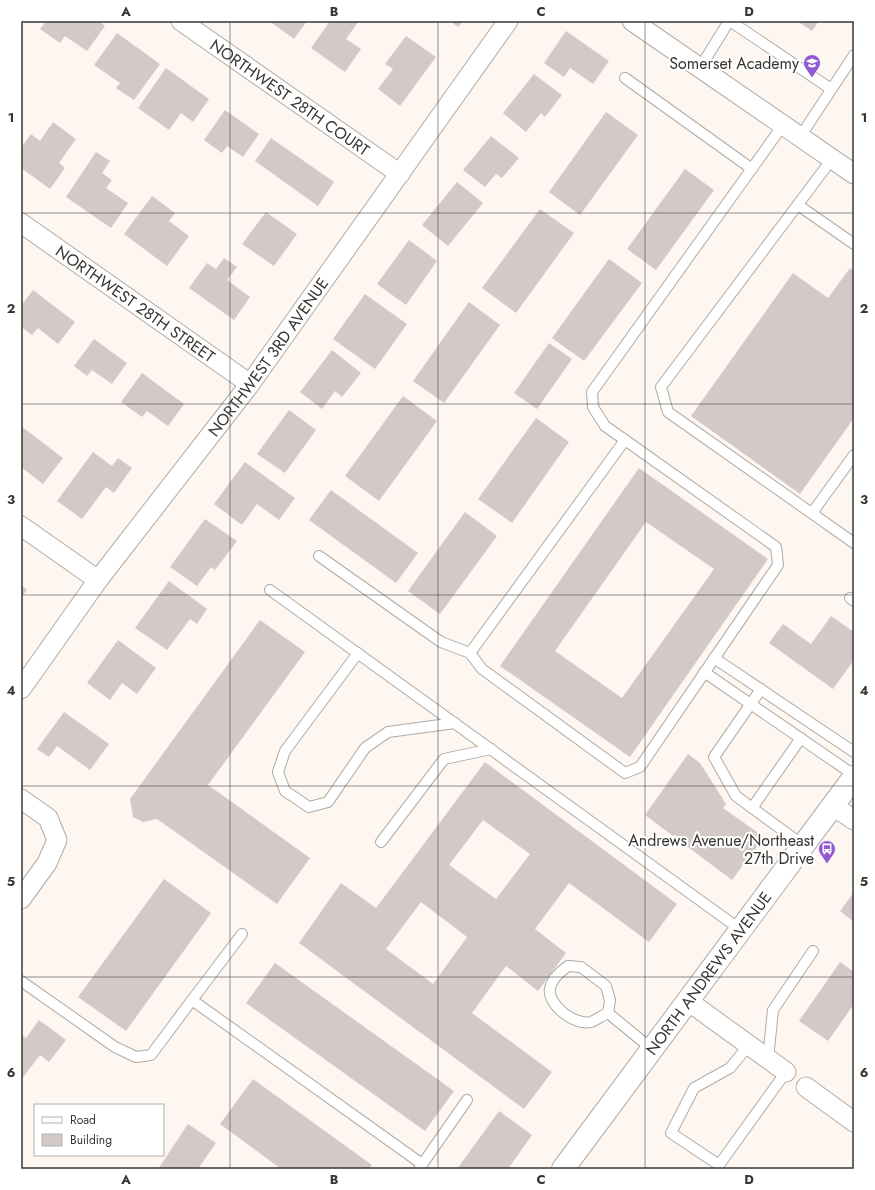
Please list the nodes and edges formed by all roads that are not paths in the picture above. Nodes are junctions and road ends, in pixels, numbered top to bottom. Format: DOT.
graph roads {
  1 [pos="181,21"];
  2 [pos="508,21"];
  3 [pos="632,21"];
  4 [pos="730,21"];
  5 [pos="854,55"];
  6 [pos="700,68"];
  7 [pos="625,78"];
  8 [pos="830,89"];
  9 [pos="783,125"];
  10 [pos="800,137"];
  11 [pos="832,159"];
  12 [pos="752,169"];
  13 [pos="400,174"];
  14 [pos="854,174"];
  15 [pos="798,205"];
  16 [pos="21,223"];
  17 [pos="854,244"];
  18 [pos="250,384"];
  19 [pos="625,440"];
  20 [pos="854,455"];
  21 [pos="812,513"];
  22 [pos="21,526"];
  23 [pos="854,543"];
  24 [pos="319,556"];
  25 [pos="98,580"];
  26 [pos="270,590"];
  27 [pos="358,653"];
  28 [pos="470,653"];
  29 [pos="714,658"];
  30 [pos="704,672"];
  31 [pos="21,689"];
  32 [pos="761,689"];
  33 [pos="751,704"];
  34 [pos="455,723"];
  35 [pos="801,738"];
  36 [pos="491,749"];
  37 [pos="854,752"];
  38 [pos="854,776"];
  39 [pos="21,799"];
  40 [pos="833,806"];
  41 [pos="752,808"];
  42 [pos="854,820"];
  43 [pos="381,842"];
  44 [pos="804,846"];
  45 [pos="21,899"];
  46 [pos="741,930"];
  47 [pos="242,934"];
  48 [pos="813,951"];
  49 [pos="21,981"];
  50 [pos="192,1000"];
  51 [pos="688,1001"];
  52 [pos="608,1013"];
  53 [pos="749,1045"];
  54 [pos="652,1049"];
  55 [pos="768,1059"];
  56 [pos="786,1072"];
  57 [pos="806,1088"];
  58 [pos="467,1100"];
  59 [pos="854,1122"];
  60 [pos="420,1167"];
  61 [pos="563,1169"];
  1 -- 13 [label="street, NORTHWEST 28TH COURT"];
  2 -- 13 [label="street, NORTHWEST 3RD AVENUE"];
  3 -- 6 [label="street"];
  4 -- 6 [label="lane"];
  4 -- 8 [label="lane"];
  5 -- 8 [label="lane"];
  6 -- 9 [label="street"];
  7 -- 12 [label="lane"];
  8 -- 10 [label="lane"];
  9 -- 10 [label="street"];
  9 -- 12 [label="lane"];
  10 -- 11 [label="street"];
  11 -- 14 [label="street"];
  11 -- 15 [label="lane"];
  12 -- 19 [label="lane"];
  13 -- 18 [label="street, NORTHWEST 3RD AVENUE"];
  15 -- 17 [label="lane"];
  15 -- 21 [label="lane"];
  16 -- 18 [label="street, NORTHWEST 28TH STREET"];
  18 -- 25 [label="street, NORTHWEST 3RD AVENUE"];
  19 -- 28 [label="lane"];
  19 -- 29 [label="lane"];
  20 -- 21 [label="lane"];
  21 -- 23 [label="lane"];
  22 -- 25 [label="street"];
  24 -- 28 [label="lane"];
  25 -- 31 [label="street, NORTHWEST 3RD AVENUE"];
  26 -- 27 [label="lane"];
  27 -- 34 [label="lane"];
  27 -- 34 [label="lane"];
  28 -- 30 [label="lane"];
  29 -- 30 [label="lane"];
  29 -- 32 [label="lane"];
  30 -- 33 [label="lane"];
  32 -- 33 [label="lane"];
  32 -- 37 [label="lane"];
  33 -- 35 [label="lane"];
  33 -- 41 [label="lane"];
  34 -- 36 [label="lane"];
  35 -- 38 [label="lane"];
  35 -- 41 [label="lane"];
  36 -- 43 [label="lane"];
  36 -- 46 [label="lane"];
  38 -- 40 [label="main road, NORTH ANDREWS AVENUE"];
  39 -- 45 [label="street"];
  40 -- 42 [label="street"];
  40 -- 44 [label="main road, NORTH ANDREWS AVENUE"];
  41 -- 44 [label="lane"];
  44 -- 46 [label="main road, NORTH ANDREWS AVENUE"];
  46 -- 51 [label="main road, NORTH ANDREWS AVENUE"];
  47 -- 50 [label="lane"];
  48 -- 55 [label="lane"];
  49 -- 50 [label="lane"];
  50 -- 60 [label="lane"];
  51 -- 53 [label="street"];
  51 -- 54 [label="main road, NORTH ANDREWS AVENUE"];
  52 -- 52 [label="lane"];
  52 -- 54 [label="lane"];
  53 -- 55 [label="street"];
  53 -- 56 [label="lane"];
  54 -- 61 [label="main road, NORTH ANDREWS AVENUE"];
  55 -- 56 [label="street"];
  57 -- 59 [label="street"];
  58 -- 60 [label="lane"];
}
